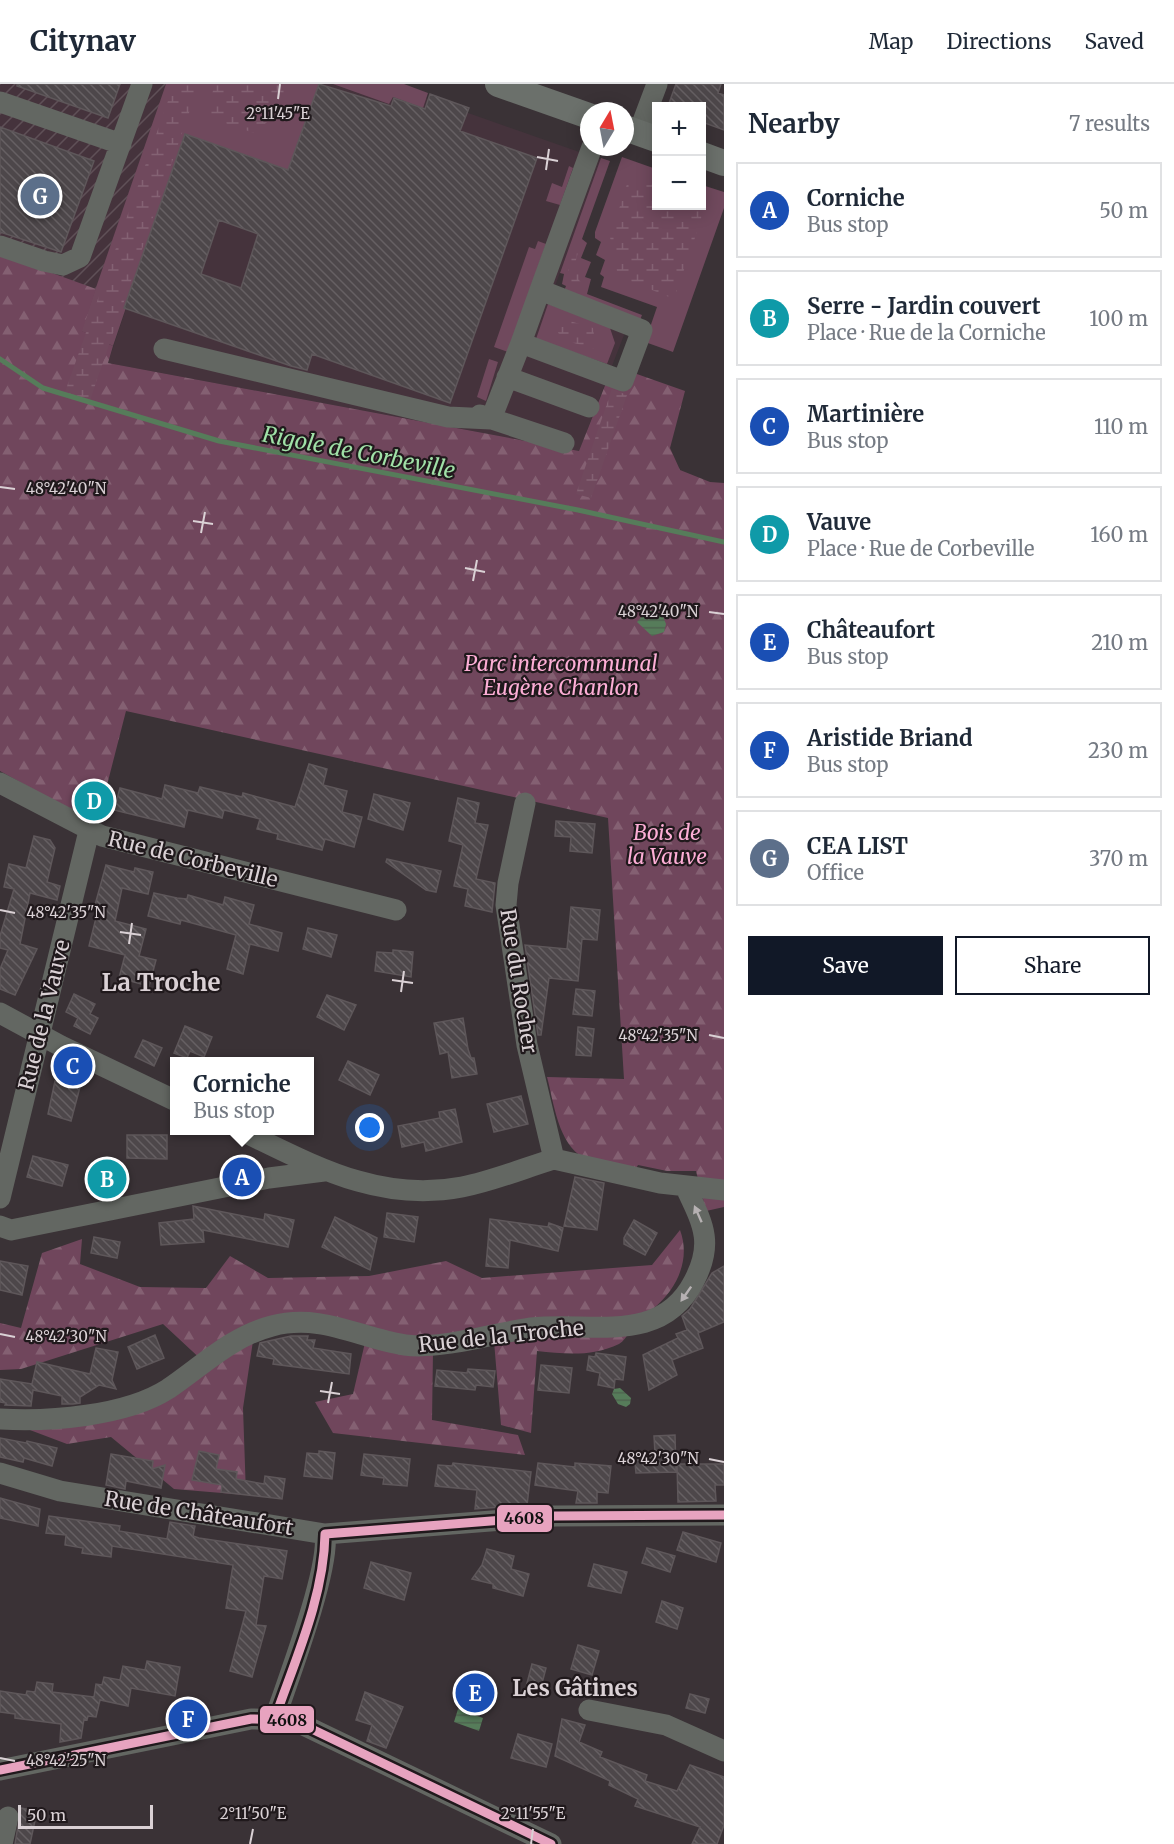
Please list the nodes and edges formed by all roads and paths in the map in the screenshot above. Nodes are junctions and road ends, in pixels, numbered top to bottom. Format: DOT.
graph roads {
  1 [pos="142,84"];
  2 [pos="498,84"];
  3 [pos="657,84"];
  4 [pos="0,102"];
  5 [pos="580,113"];
  6 [pos="640,133"];
  7 [pos="121,144"];
  8 [pos="589,156"];
  9 [pos="705,156"];
  10 [pos="724,163"];
  11 [pos="0,246"];
  12 [pos="540,290"];
  13 [pos="521,343"];
  14 [pos="164,349"];
  15 [pos="507,377"];
  16 [pos="589,407"];
  17 [pos="465,409"];
  18 [pos="491,419"];
  19 [pos="564,443"];
  20 [pos="0,783"];
  21 [pos="525,803"];
  22 [pos="89,831"];
  23 [pos="396,910"];
  24 [pos="0,1013"];
  25 [pos="40,1035"];
  26 [pos="170,1098"];
  27 [pos="249,1135"];
  28 [pos="554,1159"];
  29 [pos="324,1170"];
  30 [pos="687,1188"];
  31 [pos="724,1190"];
  32 [pos="0,1198"];
  33 [pos="0,1226"];
  34 [pos="0,1419"];
  35 [pos="0,1473"];
  36 [pos="724,1515"];
  37 [pos="325,1534"];
  38 [pos="589,1710"];
  39 [pos="275,1718"];
  40 [pos="724,1751"];
  41 [pos="0,1770"];
  42 [pos="8,1817"];
  43 [pos="2,1844"];
  44 [pos="550,1844"];
  1 -- 7 [label="street"];
  2 -- 5 [label="main road"];
  3 -- 6 [label="street"];
  4 -- 7 [label="street"];
  7 -- 11 [label="street"];
  8 -- 12 [label="street"];
  9 -- 10 [label="main road"];
  12 -- 13 [label="street"];
  12 -- 13 [label="street"];
  13 -- 15 [label="street"];
  14 -- 18 [label="street"];
  15 -- 16 [label="street"];
  15 -- 18 [label="street"];
  17 -- 18 [label="street"];
  18 -- 19 [label="street"];
  20 -- 22 [label="street, Rue de Corbeville"];
  21 -- 28 [label="street, Rue du Rocher"];
  22 -- 23 [label="street, Rue de Corbeville"];
  22 -- 25 [label="street, Rue de la Vauve"];
  24 -- 25 [label="street"];
  25 -- 26 [label="street"];
  25 -- 32 [label="street, Rue de la Vauve"];
  27 -- 29 [label="street"];
  28 -- 29 [label="street"];
  28 -- 30 [label="street"];
  29 -- 33 [label="street"];
  30 -- 31 [label="street"];
  30 -- 34 [label="street, Rue de la Troche"];
  35 -- 37 [label="street, Rue de Châteaufort"];
  36 -- 37 [label="street, Rue de Châteaufort"];
  37 -- 39 [label="street"];
  38 -- 40 [label="street"];
  39 -- 41 [label="street"];
  39 -- 44 [label="street"];
  42 -- 43 [label="street"];
}
